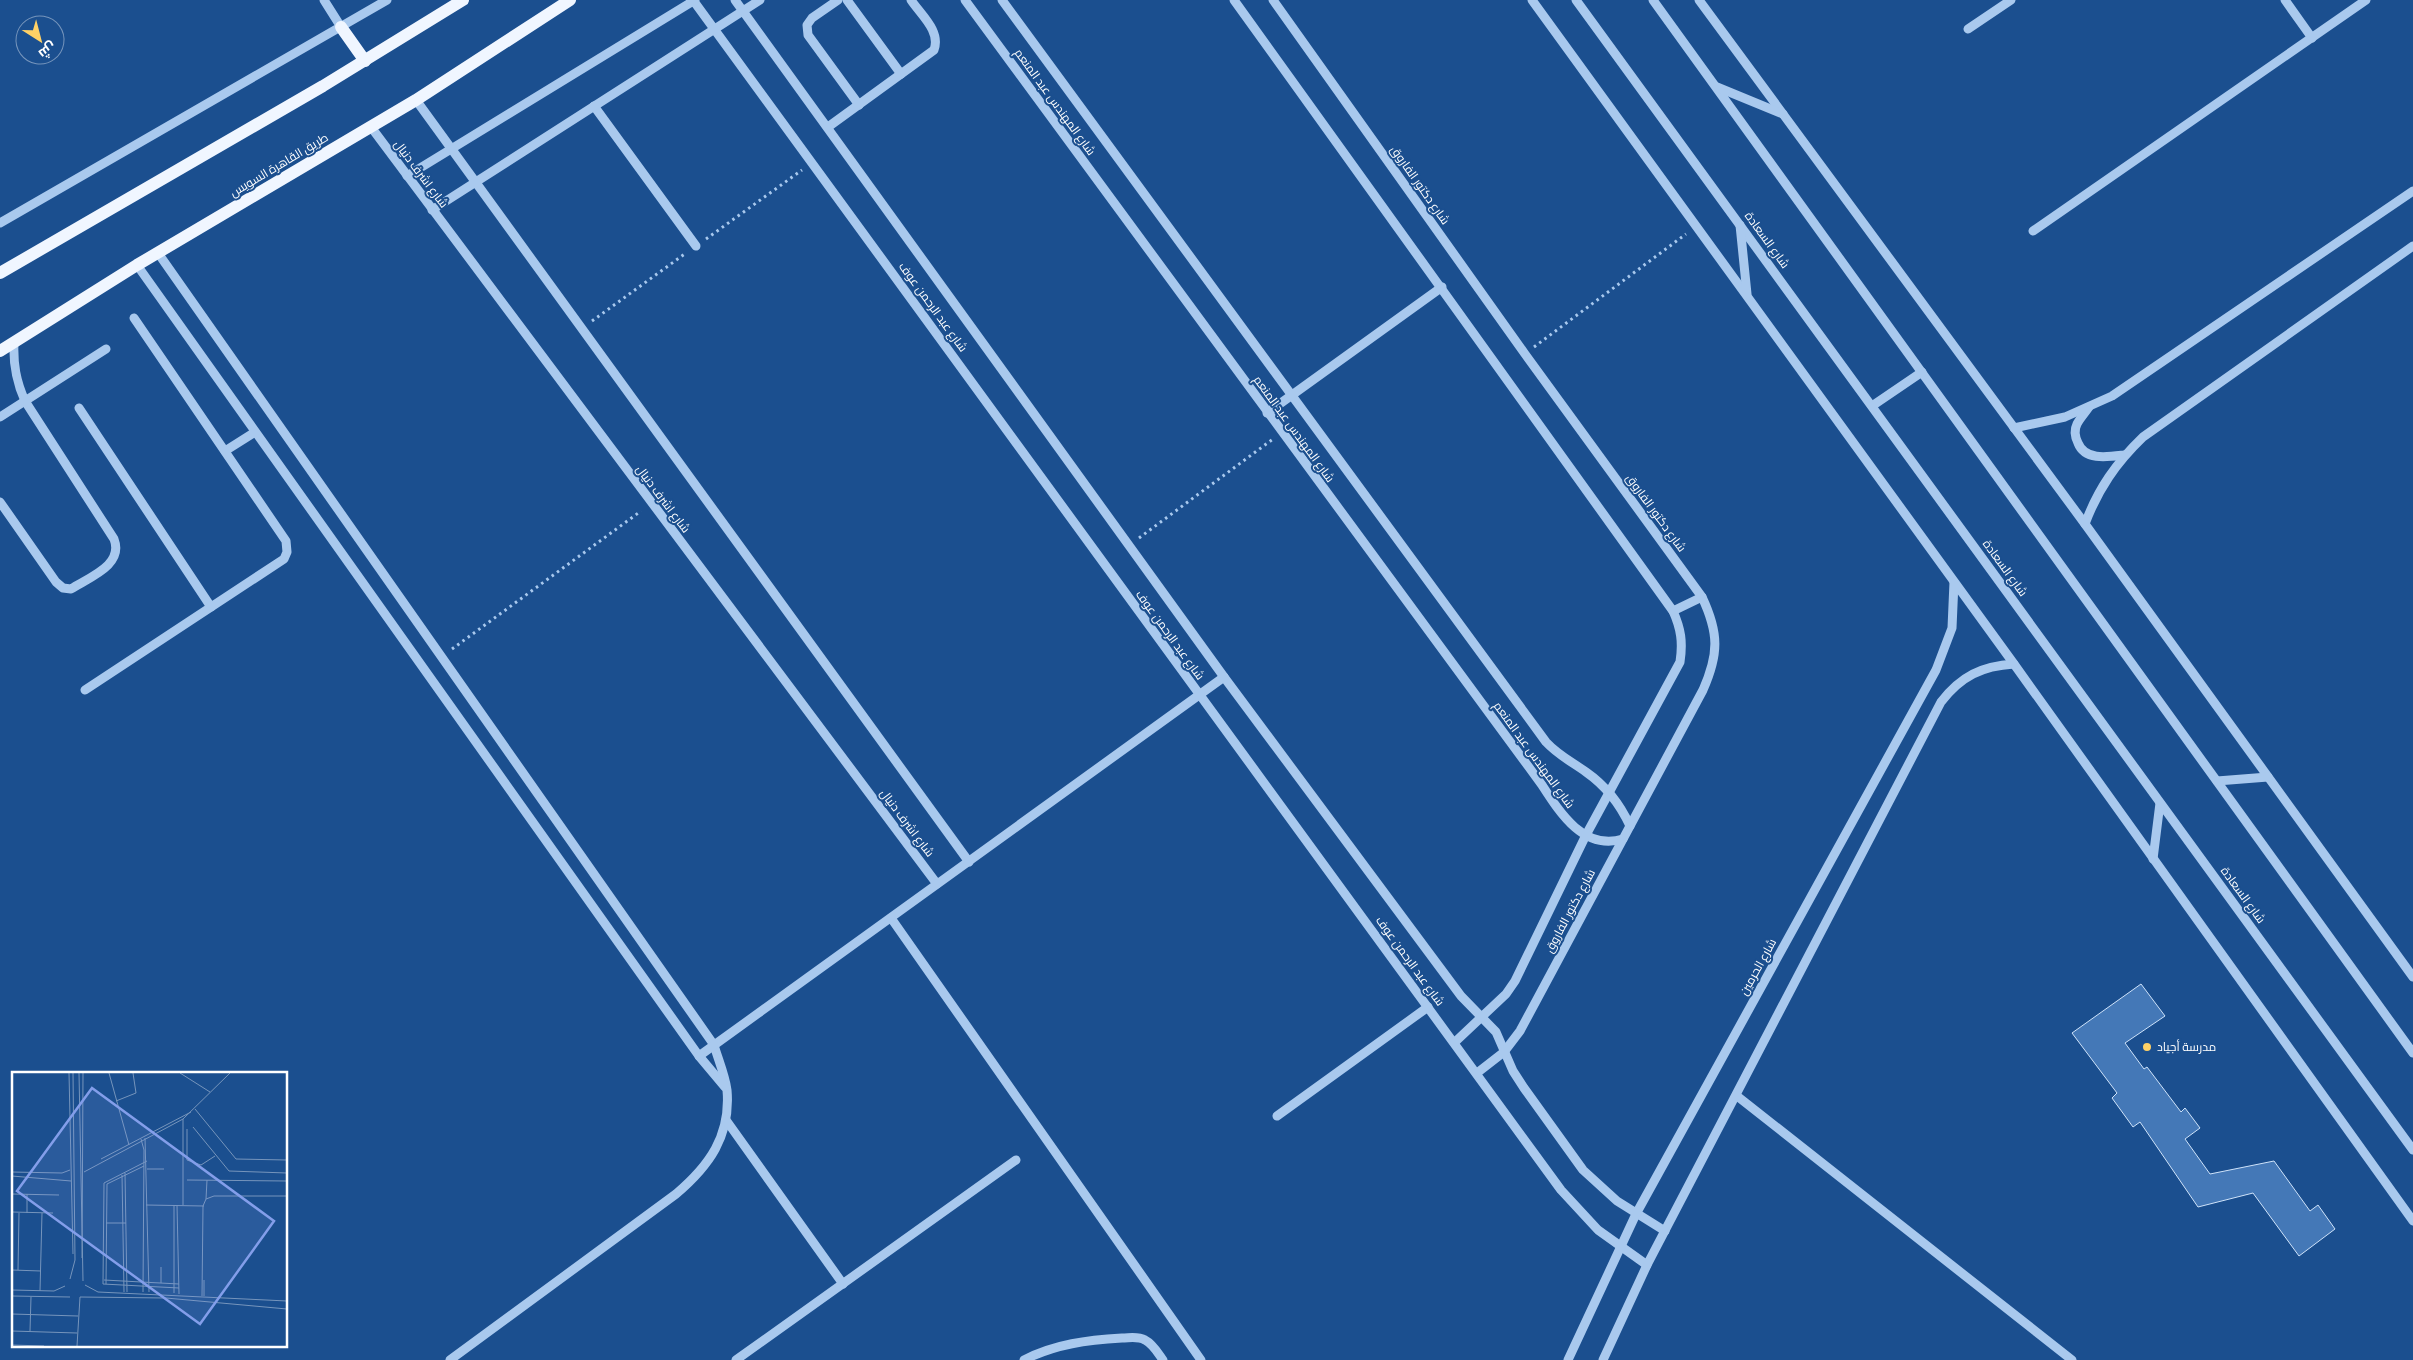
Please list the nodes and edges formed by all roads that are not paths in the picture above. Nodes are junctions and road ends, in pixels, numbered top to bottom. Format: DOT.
graph roads {
  1 [pos="324,0"];
  2 [pos="388,0"];
  3 [pos="463,0"];
  4 [pos="570,0"];
  5 [pos="694,0"];
  6 [pos="735,0"];
  7 [pos="760,0"];
  8 [pos="838,0"];
  9 [pos="847,0"];
  10 [pos="911,0"];
  11 [pos="965,0"];
  12 [pos="1002,0"];
  13 [pos="1234,0"];
  14 [pos="1273,0"];
  15 [pos="1532,0"];
  16 [pos="1576,0"];
  17 [pos="1654,0"];
  18 [pos="1700,0"];
  19 [pos="2010,0"];
  20 [pos="2284,0"];
  21 [pos="2366,0"];
  22 [pos="743,11"];
  23 [pos="341,27"];
  24 [pos="715,29"];
  25 [pos="1968,29"];
  26 [pos="2312,38"];
  27 [pos="366,61"];
  28 [pos="901,74"];
  29 [pos="1716,86"];
  30 [pos="416,100"];
  31 [pos="859,105"];
  32 [pos="594,106"];
  33 [pos="1783,114"];
  34 [pos="371,128"];
  35 [pos="828,128"];
  36 [pos="451,150"];
  37 [pos="407,176"];
  38 [pos="476,182"];
  39 [pos="2413,190"];
  40 [pos="432,210"];
  41 [pos="0,223"];
  42 [pos="1740,225"];
  43 [pos="2033,231"];
  44 [pos="696,246"];
  45 [pos="2413,246"];
  46 [pos="158,253"];
  47 [pos="137,265"];
  48 [pos="0,273"];
  49 [pos="1442,286"];
  50 [pos="1748,297"];
  51 [pos="134,318"];
  52 [pos="14,342"];
  53 [pos="106,349"];
  54 [pos="0,351"];
  55 [pos="1922,372"];
  56 [pos="1292,395"];
  57 [pos="25,401"];
  58 [pos="1872,406"];
  59 [pos="2089,407"];
  60 [pos="79,408"];
  61 [pos="1267,413"];
  62 [pos="0,417"];
  63 [pos="2014,428"];
  64 [pos="256,432"];
  65 [pos="225,451"];
  66 [pos="2124,455"];
  67 [pos="0,502"];
  68 [pos="2085,524"];
  69 [pos="1954,582"];
  70 [pos="1702,597"];
  71 [pos="212,607"];
  72 [pos="1673,611"];
  73 [pos="2014,664"];
  74 [pos="1224,677"];
  75 [pos="85,690"];
  76 [pos="1199,696"];
  77 [pos="2268,777"];
  78 [pos="2217,781"];
  79 [pos="1609,793"];
  80 [pos="2160,802"];
  81 [pos="1630,826"];
  82 [pos="1586,835"];
  83 [pos="1623,839"];
  84 [pos="2154,859"];
  85 [pos="968,862"];
  86 [pos="937,884"];
  87 [pos="891,918"];
  88 [pos="2413,978"];
  89 [pos="1428,1007"];
  90 [pos="1482,1016"];
  91 [pos="1455,1042"];
  92 [pos="714,1045"];
  93 [pos="1504,1052"];
  94 [pos="2413,1053"];
  95 [pos="699,1056"];
  96 [pos="1477,1073"];
  97 [pos="727,1089"];
  98 [pos="1737,1096"];
  99 [pos="1277,1116"];
  100 [pos="726,1120"];
  101 [pos="2413,1150"];
  102 [pos="1016,1160"];
  103 [pos="1636,1214"];
  104 [pos="2413,1221"];
  105 [pos="1666,1231"];
  106 [pos="1620,1247"];
  107 [pos="1647,1265"];
  108 [pos="843,1284"];
  109 [pos="450,1360"];
  110 [pos="736,1360"];
  111 [pos="1024,1360"];
  112 [pos="1163,1360"];
  113 [pos="1201,1360"];
  114 [pos="1568,1360"];
  115 [pos="1603,1360"];
  116 [pos="2072,1360"];
  1 -- 23 [label="street"];
  2 -- 23 [label="street"];
  3 -- 27 [label="main road"];
  4 -- 30 [label="main road, طريق القاهرة السويس"];
  5 -- 24 [label="street, شارع عبد الرحمن عوف"];
  5 -- 36 [label="street"];
  6 -- 22 [label="street, شارع عبد الرحمن عوف"];
  7 -- 22 [label="street"];
  8 -- 31 [label="street"];
  9 -- 28 [label="street"];
  10 -- 28 [label="street"];
  11 -- 61 [label="street, شارع المهندس عبد المنعم"];
  12 -- 56 [label="street, شارع المهندس عبد المنعم"];
  13 -- 49 [label="street, شارع دكتور الفاروق"];
  14 -- 70 [label="street, شارع دكتور الفاروق"];
  15 -- 50 [label="street"];
  16 -- 42 [label="street, شارع السعادة"];
  17 -- 29 [label="street"];
  18 -- 33 [label="street"];
  19 -- 25 [label="street"];
  20 -- 26 [label="street"];
  21 -- 26 [label="street"];
  22 -- 24 [label="street"];
  22 -- 35 [label="street, شارع عبد الرحمن عوف"];
  23 -- 27 [label="main road"];
  23 -- 41 [label="street"];
  24 -- 32 [label="street"];
  24 -- 76 [label="street, شارع عبد الرحمن عوف"];
  26 -- 43 [label="street"];
  27 -- 48 [label="main road"];
  28 -- 31 [label="street"];
  29 -- 33 [label="street"];
  29 -- 55 [label="street"];
  30 -- 34 [label="main road, طريق القاهرة السويس"];
  30 -- 36 [label="street"];
  31 -- 35 [label="street"];
  32 -- 38 [label="street"];
  32 -- 44 [label="street"];
  33 -- 63 [label="street"];
  34 -- 37 [label="street, شارع اشرف دنيال"];
  34 -- 46 [label="main road, طريق القاهرة السويس"];
  35 -- 74 [label="street, شارع عبد الرحمن عوف"];
  36 -- 37 [label="street"];
  36 -- 38 [label="street"];
  37 -- 40 [label="street, شارع اشرف دنيال"];
  38 -- 40 [label="street"];
  38 -- 85 [label="street"];
  39 -- 59 [label="street"];
  40 -- 86 [label="street, شارع اشرف دنيال"];
  42 -- 50 [label="street"];
  42 -- 58 [label="street, شارع السعادة"];
  45 -- 66 [label="street"];
  46 -- 47 [label="main road, طريق القاهرة السويس"];
  46 -- 92 [label="street"];
  47 -- 52 [label="main road, طريق القاهرة السويس"];
  47 -- 64 [label="street"];
  49 -- 56 [label="street"];
  49 -- 72 [label="street, شارع دكتور الفاروق"];
  50 -- 69 [label="street"];
  51 -- 65 [label="street"];
  52 -- 54 [label="main road, طريق القاهرة السويس"];
  52 -- 57 [label="street"];
  53 -- 57 [label="street"];
  55 -- 58 [label="street"];
  55 -- 78 [label="street"];
  56 -- 61 [label="street"];
  56 -- 79 [label="street, شارع المهندس عبد المنعم"];
  57 -- 62 [label="street"];
  57 -- 67 [label="street"];
  58 -- 80 [label="street, شارع السعادة"];
  59 -- 63 [label="street"];
  59 -- 66 [label="street"];
  60 -- 71 [label="street"];
  61 -- 82 [label="street, شارع المهندس عبد المنعم"];
  63 -- 68 [label="street"];
  64 -- 65 [label="street"];
  64 -- 95 [label="street"];
  65 -- 71 [label="street"];
  66 -- 68 [label="street"];
  68 -- 77 [label="street"];
  69 -- 73 [label="street"];
  69 -- 103 [label="street, شارع الحرمين"];
  70 -- 72 [label="street"];
  70 -- 81 [label="street, شارع دكتور الفاروق"];
  71 -- 75 [label="street"];
  72 -- 79 [label="street, شارع دكتور الفاروق"];
  73 -- 84 [label="street"];
  73 -- 98 [label="street"];
  74 -- 76 [label="street"];
  74 -- 90 [label="street, شارع عبد الرحمن عوف"];
  76 -- 85 [label="street"];
  76 -- 89 [label="street, شارع عبد الرحمن عوف"];
  77 -- 78 [label="street"];
  77 -- 88 [label="street"];
  78 -- 94 [label="street"];
  79 -- 81 [label="street, شارع المهندس عبد المنعم"];
  79 -- 82 [label="street, شارع دكتور الفاروق"];
  80 -- 84 [label="street"];
  80 -- 101 [label="street, شارع السعادة"];
  81 -- 83 [label="street, شارع دكتور الفاروق"];
  82 -- 83 [label="street, شارع المهندس عبد المنعم"];
  82 -- 90 [label="street, شارع دكتور الفاروق"];
  83 -- 93 [label="street, شارع دكتور الفاروق"];
  84 -- 104 [label="street"];
  85 -- 86 [label="street"];
  86 -- 87 [label="street"];
  87 -- 92 [label="street"];
  87 -- 113 [label="street"];
  89 -- 91 [label="street, شارع عبد الرحمن عوف"];
  89 -- 99 [label="street"];
  90 -- 91 [label="street, شارع دكتور الفاروق"];
  90 -- 93 [label="street, شارع عبد الرحمن عوف"];
  91 -- 96 [label="street, شارع عبد الرحمن عوف"];
  92 -- 95 [label="street"];
  92 -- 97 [label="street"];
  93 -- 96 [label="street, شارع دكتور الفاروق"];
  93 -- 103 [label="street, شارع عبد الرحمن عوف"];
  95 -- 97 [label="street"];
  96 -- 106 [label="street, شارع عبد الرحمن عوف"];
  97 -- 100 [label="street"];
  98 -- 105 [label="street"];
  98 -- 116 [label="street"];
  100 -- 108 [label="street"];
  100 -- 109 [label="street"];
  102 -- 108 [label="street"];
  103 -- 105 [label="street, شارع عبد الرحمن عوف"];
  103 -- 106 [label="street, شارع الحرمين"];
  105 -- 107 [label="street"];
  106 -- 107 [label="street, شارع عبد الرحمن عوف"];
  106 -- 114 [label="street, شارع الحرمين"];
  107 -- 115 [label="street"];
  108 -- 110 [label="street"];
  111 -- 112 [label="street"];
}
